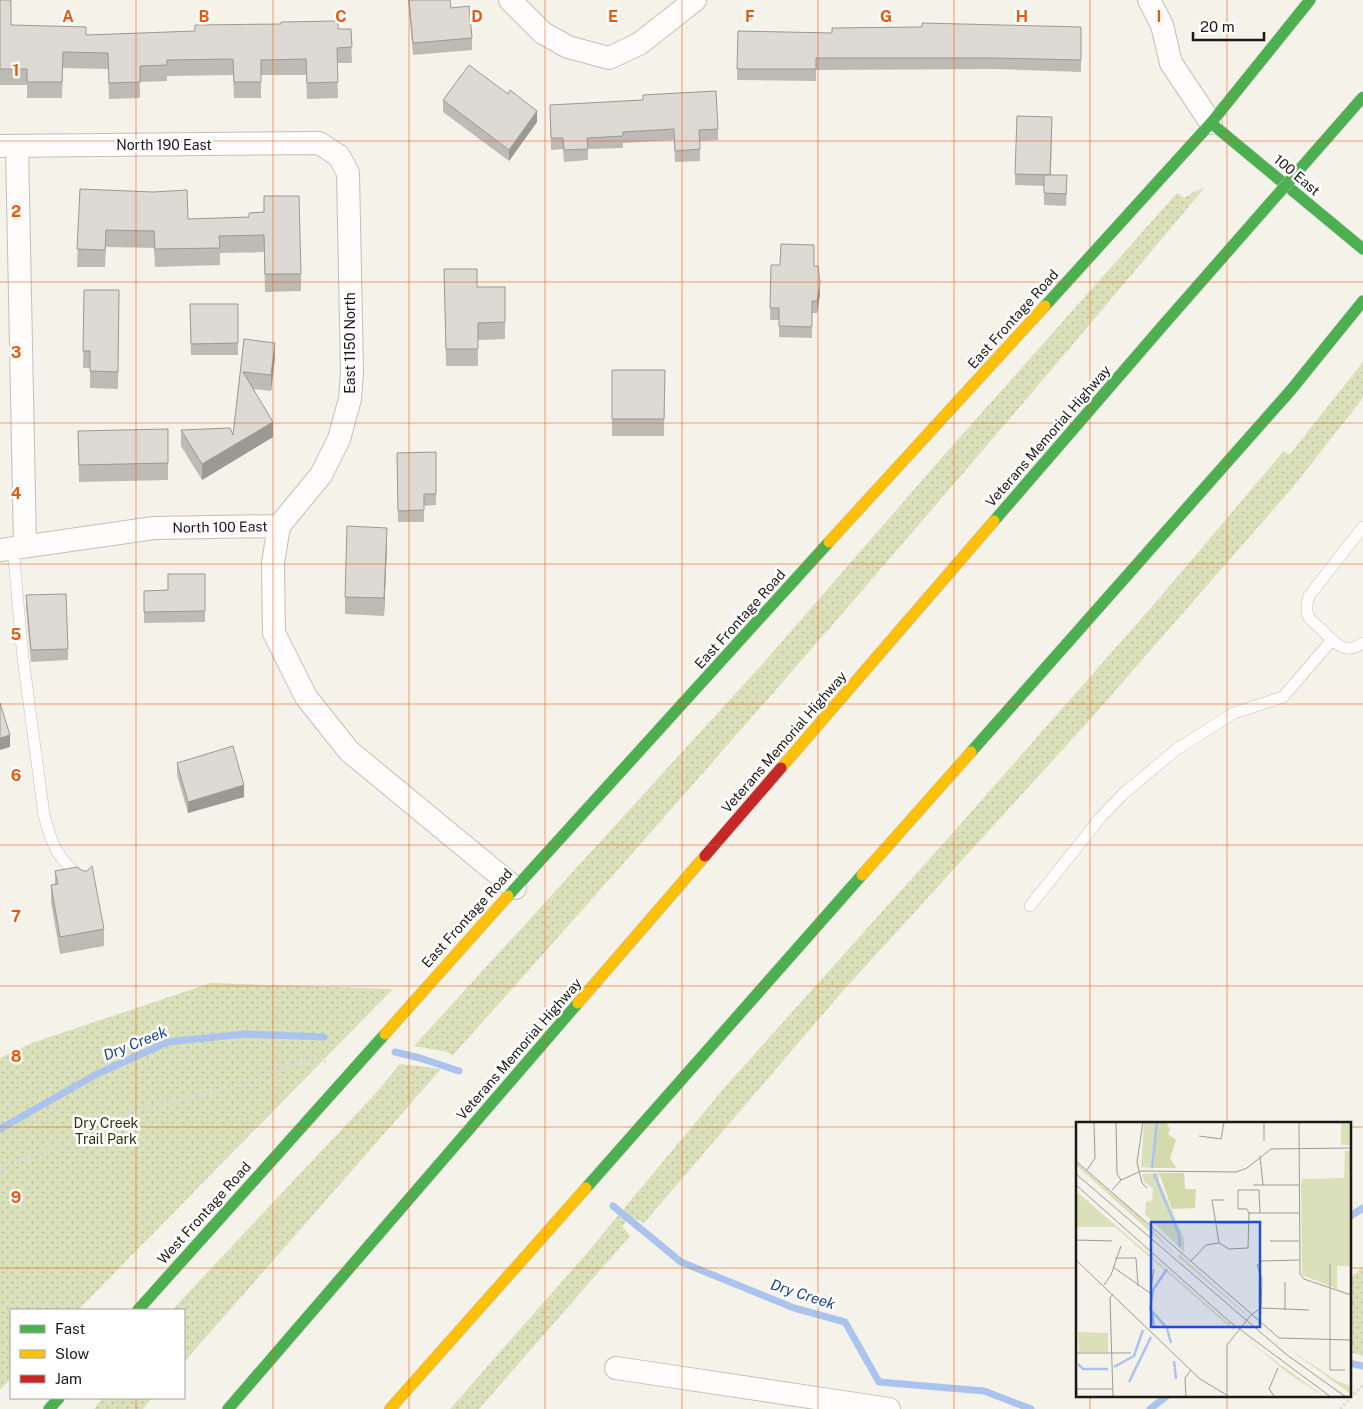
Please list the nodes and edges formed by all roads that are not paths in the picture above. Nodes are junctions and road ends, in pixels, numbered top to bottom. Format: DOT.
graph roads {
  1 [pos="510,0"];
  2 [pos="695,0"];
  3 [pos="1149,0"];
  4 [pos="1310,0"];
  5 [pos="1363,96"];
  6 [pos="1211,123"];
  7 [pos="9,146"];
  8 [pos="326,148"];
  9 [pos="1363,249"];
  10 [pos="1363,301"];
  11 [pos="279,526"];
  12 [pos="1363,527"];
  13 [pos="13,548"];
  14 [pos="1332,640"];
  15 [pos="1363,643"];
  16 [pos="85,881"];
  17 [pos="515,888"];
  18 [pos="1030,906"];
  19 [pos="293,1136"];
  20 [pos="139,1309"];
  21 [pos="616,1368"];
  22 [pos="58,1399"];
  23 [pos="49,1409"];
  24 [pos="228,1409"];
  25 [pos="390,1409"];
  26 [pos="889,1409"];
  1 -- 2 [label="street"];
  3 -- 6 [label="street"];
  4 -- 6 [label="main road, East Frontage Road"];
  5 -- 24 [label="main road, Veterans Memorial Highway, bridge"];
  6 -- 9 [label="main road, 100 East"];
  6 -- 17 [label="main road, East Frontage Road"];
  7 -- 8 [label="street, North 190 East"];
  7 -- 13 [label="street"];
  8 -- 11 [label="street, East 1150 North"];
  10 -- 25 [label="main road"];
  11 -- 13 [label="street, North 100 East"];
  11 -- 17 [label="street, North 100 East"];
  12 -- 14 [label="lane"];
  13 -- 16 [label="lane"];
  14 -- 15 [label="lane"];
  14 -- 18 [label="lane"];
  17 -- 19 [label="main road, East Frontage Road"];
  19 -- 20 [label="main road, West Frontage Road"];
  21 -- 26 [label="street"];
  22 -- 23 [label="main road"];
}
